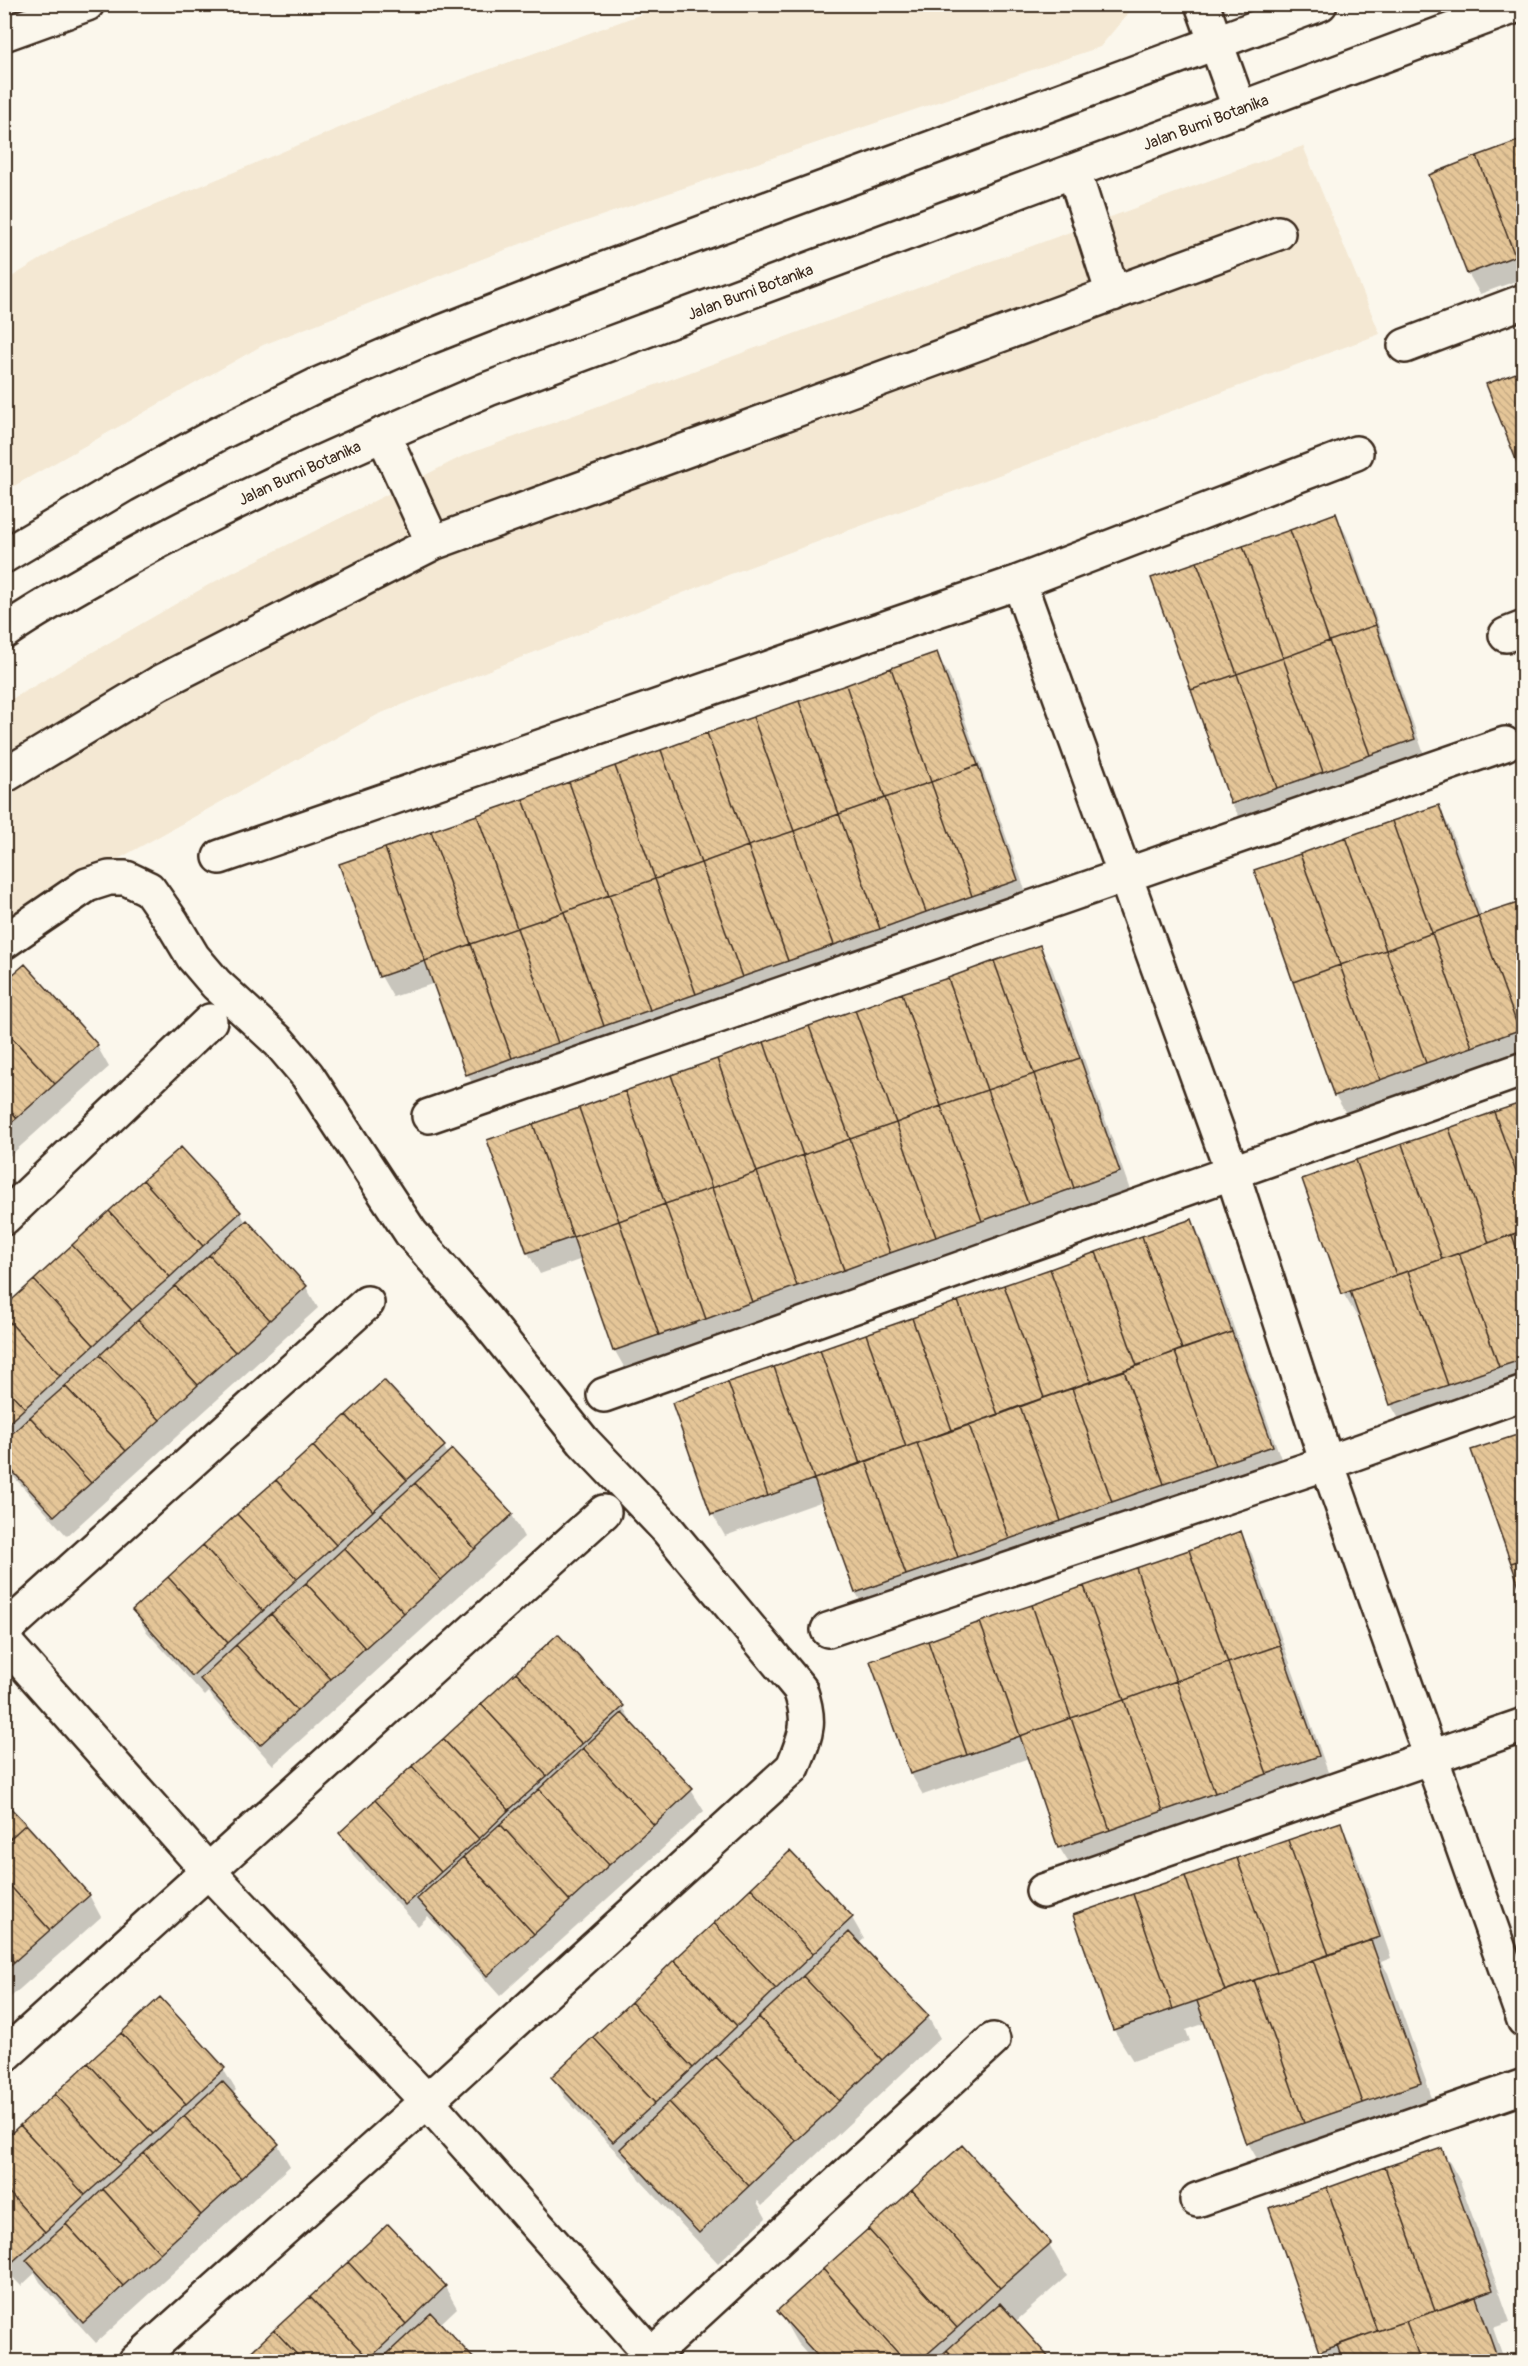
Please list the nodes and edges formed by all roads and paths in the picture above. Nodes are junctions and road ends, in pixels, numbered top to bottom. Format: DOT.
graph roads {
  1 [pos="87,4"];
  2 [pos="1202,4"];
  3 [pos="1320,4"];
  4 [pos="1521,4"];
  5 [pos="4,34"];
  6 [pos="1216,42"];
  7 [pos="1240,110"];
  8 [pos="1074,172"];
  9 [pos="1278,233"];
  10 [pos="1113,294"];
  11 [pos="1524,301"];
  12 [pos="1405,346"];
  13 [pos="383,434"];
  14 [pos="1356,453"];
  15 [pos="433,543"];
  16 [pos="4,556"];
  17 [pos="1019,582"];
  18 [pos="4,632"];
  19 [pos="1505,744"];
  20 [pos="6,772"];
  21 [pos="220,857"];
  22 [pos="1126,875"];
  23 [pos="4,942"];
  24 [pos="210,1022"];
  25 [pos="1524,1069"];
  26 [pos="429,1116"];
  27 [pos="1232,1172"];
  28 [pos="4,1218"];
  29 [pos="367,1303"];
  30 [pos="1524,1393"];
  31 [pos="604,1395"];
  32 [pos="1327,1463"];
  33 [pos="604,1512"];
  34 [pos="828,1630"];
  35 [pos="4,1631"];
  36 [pos="4,1641"];
  37 [pos="1524,1725"];
  38 [pos="1430,1758"];
  39 [pos="209,1872"];
  40 [pos="1043,1891"];
  41 [pos="1524,2020"];
  42 [pos="993,2040"];
  43 [pos="4,2056"];
  44 [pos="1524,2086"];
  45 [pos="427,2101"];
  46 [pos="1197,2200"];
  47 [pos="651,2359"];
  48 [pos="135,2361"];
  1 -- 5 [label="street"];
  2 -- 6 [label="street"];
  3 -- 6 [label="street"];
  4 -- 7 [label="street, Jalan Bumi Botanika"];
  6 -- 7 [label="street"];
  6 -- 16 [label="street"];
  7 -- 8 [label="street, Jalan Bumi Botanika"];
  8 -- 10 [label="street"];
  8 -- 13 [label="street, Jalan Bumi Botanika"];
  9 -- 10 [label="street"];
  10 -- 15 [label="street"];
  11 -- 12 [label="street"];
  13 -- 15 [label="street"];
  13 -- 18 [label="street, Jalan Bumi Botanika"];
  14 -- 17 [label="street"];
  15 -- 20 [label="street"];
  17 -- 21 [label="street"];
  17 -- 22 [label="street"];
  19 -- 22 [label="street"];
  22 -- 26 [label="street"];
  22 -- 27 [label="street"];
  23 -- 45 [label="street"];
  24 -- 28 [label="street"];
  25 -- 27 [label="street"];
  27 -- 31 [label="street"];
  27 -- 32 [label="street"];
  29 -- 35 [label="street"];
  30 -- 32 [label="street"];
  32 -- 34 [label="street"];
  32 -- 38 [label="street"];
  33 -- 39 [label="street"];
  36 -- 39 [label="street"];
  37 -- 38 [label="street"];
  38 -- 40 [label="street"];
  38 -- 41 [label="street"];
  39 -- 43 [label="street"];
  39 -- 45 [label="street"];
  42 -- 47 [label="street"];
  44 -- 46 [label="street"];
  45 -- 47 [label="street"];
  45 -- 48 [label="street"];
}
